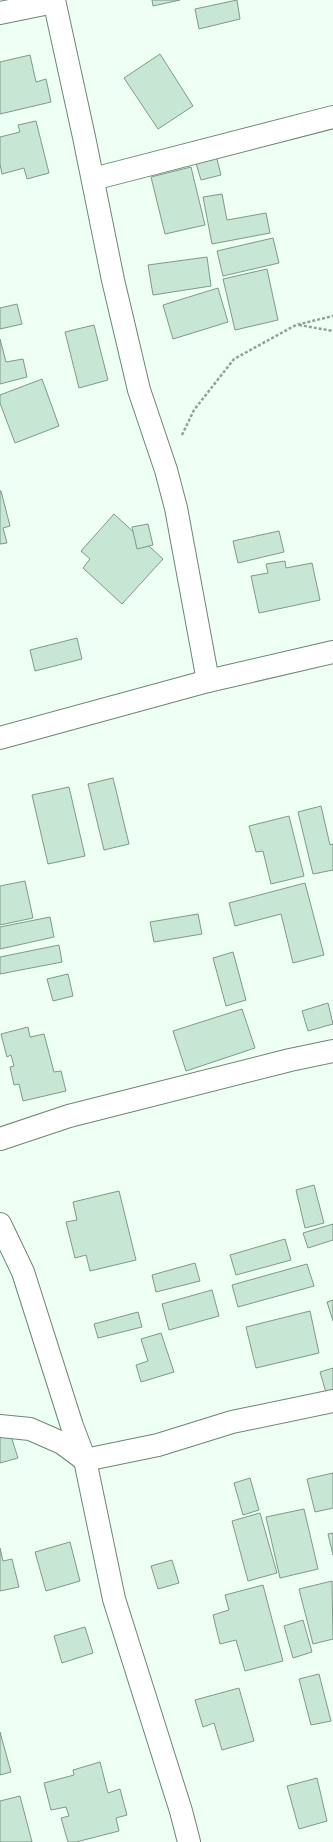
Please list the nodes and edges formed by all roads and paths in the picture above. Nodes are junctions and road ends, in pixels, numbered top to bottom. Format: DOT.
graph roads {
  1 [pos="54,1"];
  2 [pos="0,13"];
  3 [pos="333,117"];
  4 [pos="93,179"];
  5 [pos="333,316"];
  6 [pos="296,325"];
  7 [pos="333,330"];
  8 [pos="166,470"];
  9 [pos="333,652"];
  10 [pos="208,681"];
  11 [pos="0,738"];
  12 [pos="333,1051"];
  13 [pos="0,1139"];
  14 [pos="0,1224"];
  15 [pos="333,1401"];
  16 [pos="0,1426"];
  17 [pos="85,1460"];
  18 [pos="189,1842"];
  1 -- 2 [label="street"];
  1 -- 4 [label="street"];
  3 -- 4 [label="street"];
  4 -- 8 [label="street"];
  5 -- 6 [label="path"];
  6 -- 7 [label="path"];
  6 -- 8 [label="path"];
  8 -- 10 [label="street"];
  9 -- 10 [label="street"];
  10 -- 11 [label="street"];
  12 -- 13 [label="street"];
  14 -- 17 [label="street"];
  15 -- 17 [label="street"];
  16 -- 17 [label="street"];
  17 -- 18 [label="street"];
}
